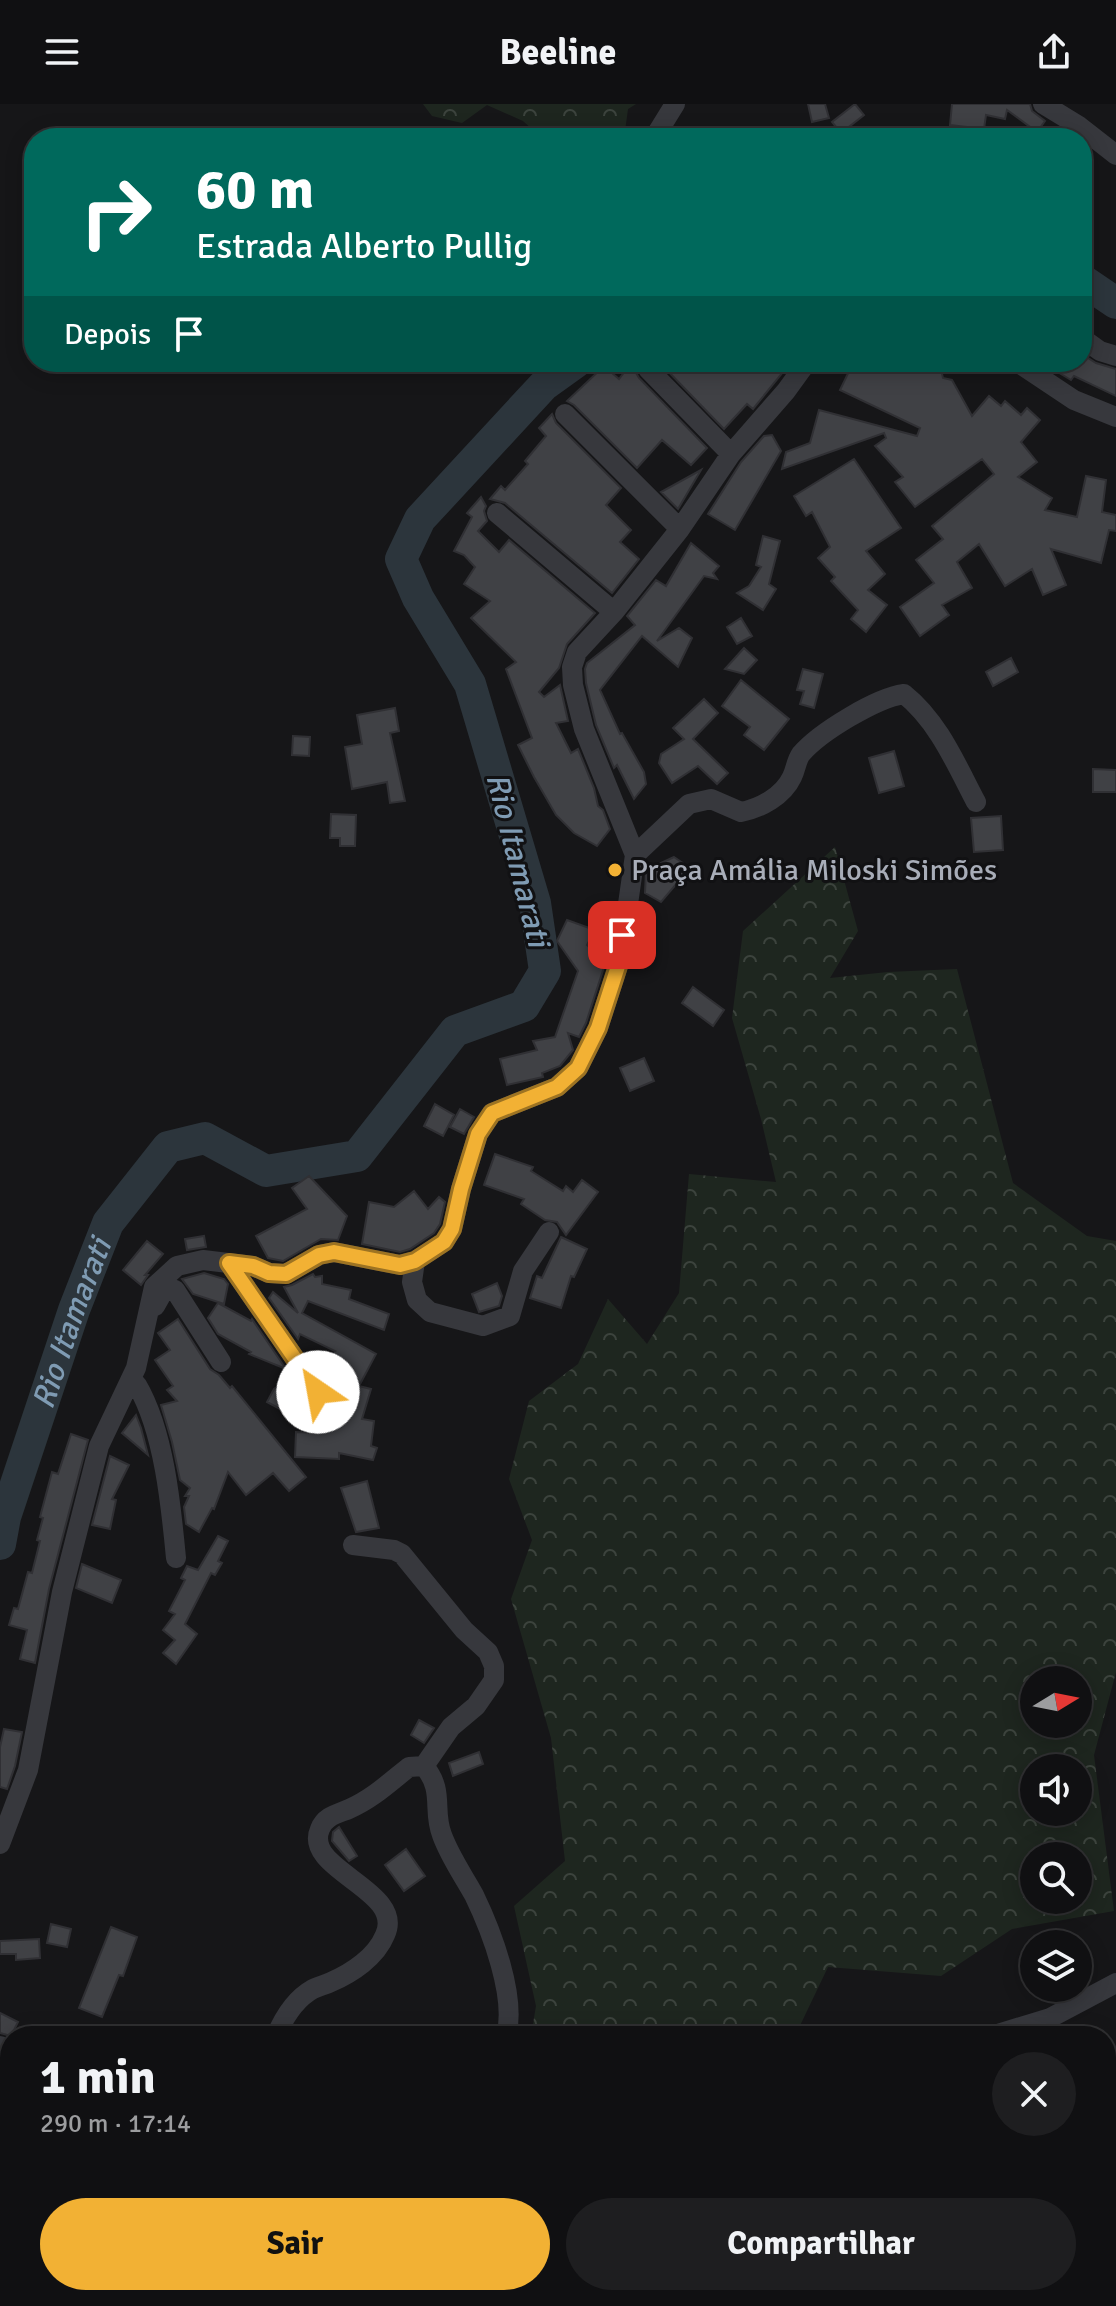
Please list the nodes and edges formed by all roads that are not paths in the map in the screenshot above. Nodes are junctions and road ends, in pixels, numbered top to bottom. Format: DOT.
graph roads {
  1 [pos="675,104"];
  2 [pos="1043,104"];
  3 [pos="660,128"];
  4 [pos="1082,128"];
  5 [pos="1092,136"];
  6 [pos="1116,155"];
  7 [pos="1092,345"];
  8 [pos="1116,356"];
  9 [pos="651,372"];
  10 [pos="800,372"];
  11 [pos="1032,372"];
  12 [pos="565,414"];
  13 [pos="1116,417"];
  14 [pos="731,454"];
  15 [pos="497,513"];
  16 [pos="680,529"];
  17 [pos="614,612"];
  18 [pos="976,802"];
  19 [pos="635,855"];
  20 [pos="549,1232"];
  21 [pos="415,1261"];
  22 [pos="229,1263"];
  23 [pos="221,1362"];
  24 [pos="137,1385"];
  25 [pos="318,1392"];
  26 [pos="99,1446"];
  27 [pos="353,1545"];
  28 [pos="176,1558"];
  29 [pos="424,1766"];
  30 [pos="0,1844"];
  31 [pos="1116,1983"];
  32 [pos="282,2026"];
  33 [pos="508,2026"];
  34 [pos="1024,2026"];
  1 -- 3 [label="street"];
  2 -- 4 [label="street"];
  5 -- 6 [label="street"];
  7 -- 8 [label="street"];
  9 -- 14 [label="street"];
  10 -- 14 [label="street"];
  11 -- 13 [label="street"];
  12 -- 16 [label="street"];
  14 -- 16 [label="street"];
  15 -- 17 [label="street"];
  16 -- 17 [label="street"];
  17 -- 19 [label="street"];
  18 -- 19 [label="street"];
  19 -- 21 [label="street"];
  20 -- 21 [label="street"];
  21 -- 22 [label="street"];
  22 -- 25 [label="street"];
  22 -- 26 [label="street"];
  23 -- 24 [label="street"];
  24 -- 26 [label="street"];
  24 -- 28 [label="street"];
  26 -- 30 [label="street"];
  27 -- 29 [label="street"];
  29 -- 32 [label="street"];
  29 -- 33 [label="street"];
  31 -- 34 [label="street"];
}
